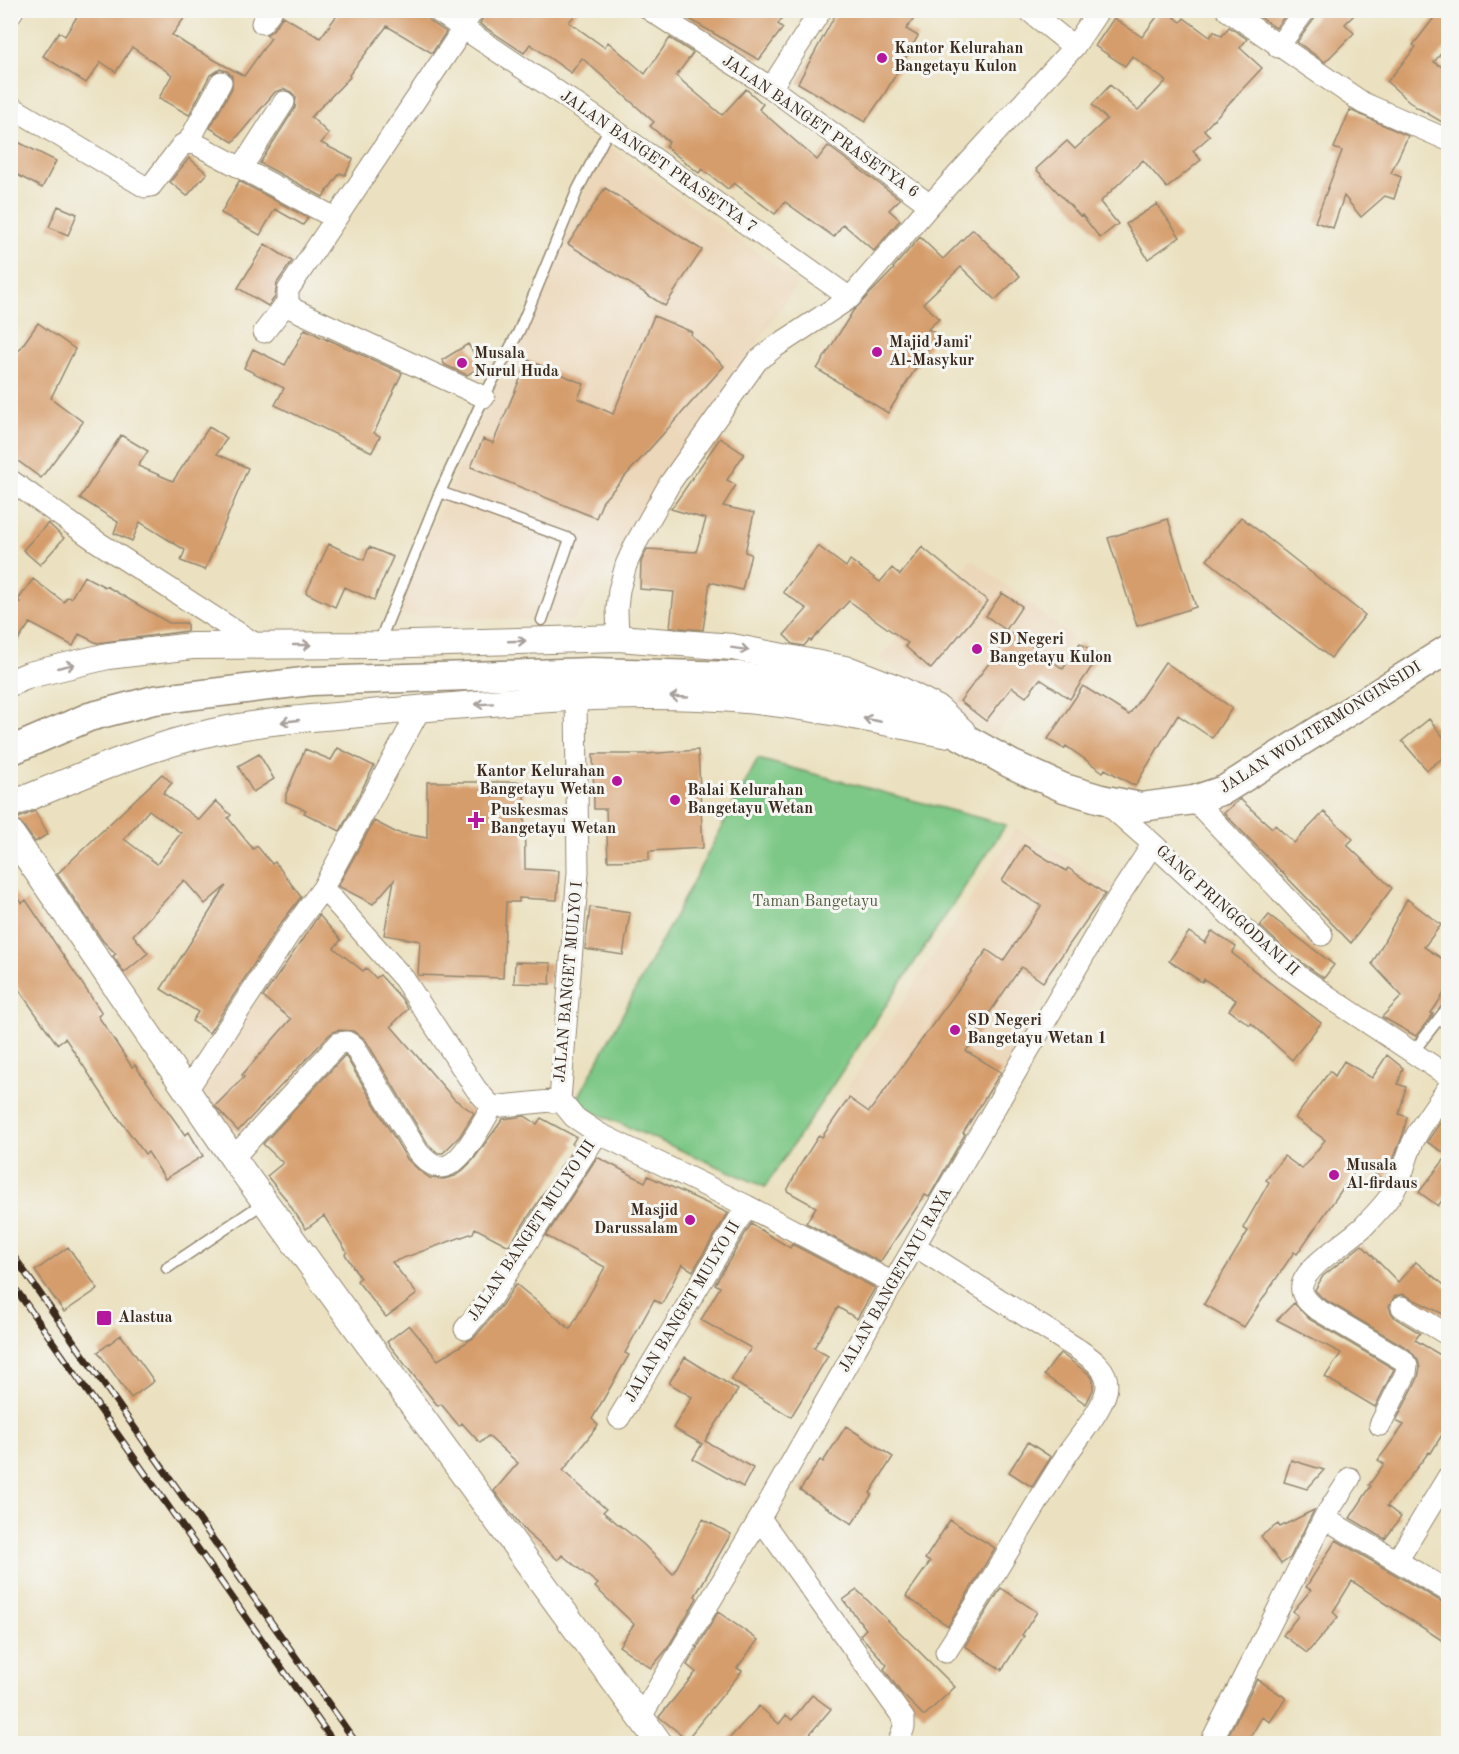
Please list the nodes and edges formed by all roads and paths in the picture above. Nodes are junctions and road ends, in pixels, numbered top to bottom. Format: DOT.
graph roads {
  1 [pos="13,10"];
  2 [pos="436,10"];
  3 [pos="650,10"];
  4 [pos="821,10"];
  5 [pos="1028,10"];
  6 [pos="1099,10"];
  7 [pos="1227,10"];
  8 [pos="1305,10"];
  9 [pos="10,15"];
  10 [pos="468,19"];
  11 [pos="1074,47"];
  12 [pos="1278,47"];
  13 [pos="221,82"];
  14 [pos="771,88"];
  15 [pos="284,102"];
  16 [pos="10,106"];
  17 [pos="610,127"];
  18 [pos="1449,140"];
  19 [pos="188,143"];
  20 [pos="242,167"];
  21 [pos="930,205"];
  22 [pos="335,218"];
  23 [pos="850,298"];
  24 [pos="288,301"];
  25 [pos="264,333"];
  26 [pos="484,397"];
  27 [pos="10,480"];
  28 [pos="440,492"];
  29 [pos="542,620"];
  30 [pos="618,638"];
  31 [pos="257,645"];
  32 [pos="378,645"];
  33 [pos="1449,649"];
  34 [pos="10,683"];
  35 [pos="576,698"];
  36 [pos="420,709"];
  37 [pos="971,740"];
  38 [pos="10,751"];
  39 [pos="1101,799"];
  40 [pos="1194,800"];
  41 [pos="10,805"];
  42 [pos="10,832"];
  43 [pos="1153,844"];
  44 [pos="323,888"];
  45 [pos="1322,935"];
  46 [pos="1449,1007"];
  47 [pos="1413,1052"];
  48 [pos="1449,1076"];
  49 [pos="1449,1088"];
  50 [pos="187,1090"];
  51 [pos="560,1100"];
  52 [pos="492,1107"];
  53 [pos="598,1133"];
  54 [pos="233,1158"];
  55 [pos="265,1202"];
  56 [pos="747,1206"];
  57 [pos="915,1246"];
  58 [pos="166,1268"];
  59 [pos="894,1283"];
  60 [pos="1402,1307"];
  61 [pos="465,1329"];
  62 [pos="1449,1335"];
  63 [pos="619,1418"];
  64 [pos="1380,1425"];
  65 [pos="1449,1477"];
  66 [pos="1350,1478"];
  67 [pos="760,1518"];
  68 [pos="1324,1518"];
  69 [pos="1397,1561"];
  70 [pos="1449,1591"];
  71 [pos="946,1652"];
  72 [pos="640,1718"];
  73 [pos="660,1743"];
  74 [pos="898,1743"];
  75 [pos="1210,1743"];
  1 -- 9 [label="street"];
  2 -- 10 [label="street, JALAN BANGET PRASETYA 7"];
  3 -- 14 [label="street, JALAN BANGET PRASETYA 6"];
  4 -- 14 [label="street"];
  5 -- 11 [label="street"];
  6 -- 11 [label="street"];
  7 -- 12 [label="street"];
  8 -- 12 [label="street"];
  10 -- 17 [label="street, JALAN BANGET PRASETYA 7"];
  10 -- 22 [label="street"];
  11 -- 21 [label="street"];
  12 -- 18 [label="street"];
  13 -- 19 [label="street"];
  14 -- 21 [label="street, JALAN BANGET PRASETYA 6"];
  15 -- 20 [label="street"];
  16 -- 19 [label="street"];
  17 -- 23 [label="street, JALAN BANGET PRASETYA 7"];
  17 -- 26 [label="lane"];
  19 -- 20 [label="street"];
  20 -- 22 [label="street"];
  21 -- 23 [label="street"];
  22 -- 24 [label="street"];
  23 -- 30 [label="street"];
  24 -- 25 [label="street"];
  24 -- 26 [label="street"];
  26 -- 28 [label="lane"];
  27 -- 31 [label="street"];
  28 -- 29 [label="lane"];
  28 -- 32 [label="lane"];
  32 -- 30 [label="street, one-way"];
  30 -- 37 [label="street, one-way"];
  31 -- 32 [label="street, one-way"];
  34 -- 31 [label="street, one-way"];
  33 -- 40 [label="main road, JALAN WOLTERMONGINSIDI"];
  35 -- 36 [label="street, one-way"];
  37 -- 35 [label="street, one-way"];
  35 -- 51 [label="street, JALAN BANGET MULYO I"];
  36 -- 41 [label="street, one-way"];
  36 -- 44 [label="street"];
  37 -- 38 [label="main road, JALAN WOLTERMONGINSIDI"];
  37 -- 39 [label="main road, JALAN WOLTERMONGINSIDI"];
  39 -- 40 [label="main road, JALAN WOLTERMONGINSIDI"];
  39 -- 43 [label="street, GANG PRINGGODANI II"];
  40 -- 45 [label="street"];
  42 -- 50 [label="street"];
  43 -- 47 [label="street, GANG PRINGGODANI II"];
  43 -- 57 [label="street, JALAN BANGETAYU RAYA"];
  44 -- 50 [label="street"];
  44 -- 52 [label="street"];
  46 -- 47 [label="lane"];
  47 -- 48 [label="street, GANG PRINGGODANI II"];
  49 -- 64 [label="street"];
  50 -- 54 [label="street"];
  51 -- 52 [label="street"];
  51 -- 53 [label="street, JALAN BANGET MULYO I"];
  52 -- 54 [label="street"];
  53 -- 56 [label="street, JALAN BANGET MULYO I"];
  53 -- 61 [label="street, JALAN BANGET MULYO III"];
  54 -- 55 [label="street"];
  55 -- 58 [label="lane"];
  55 -- 72 [label="street"];
  56 -- 59 [label="street, JALAN BANGET MULYO I"];
  56 -- 63 [label="street, JALAN BANGET MULYO II"];
  57 -- 59 [label="street, JALAN BANGETAYU RAYA"];
  57 -- 71 [label="street"];
  59 -- 67 [label="street, JALAN BANGETAYU RAYA"];
  60 -- 62 [label="street"];
  65 -- 69 [label="street"];
  66 -- 68 [label="street"];
  67 -- 72 [label="street, JALAN BANGETAYU RAYA"];
  67 -- 74 [label="street"];
  68 -- 69 [label="street"];
  68 -- 75 [label="street"];
  69 -- 70 [label="street"];
  72 -- 73 [label="street"];
}
